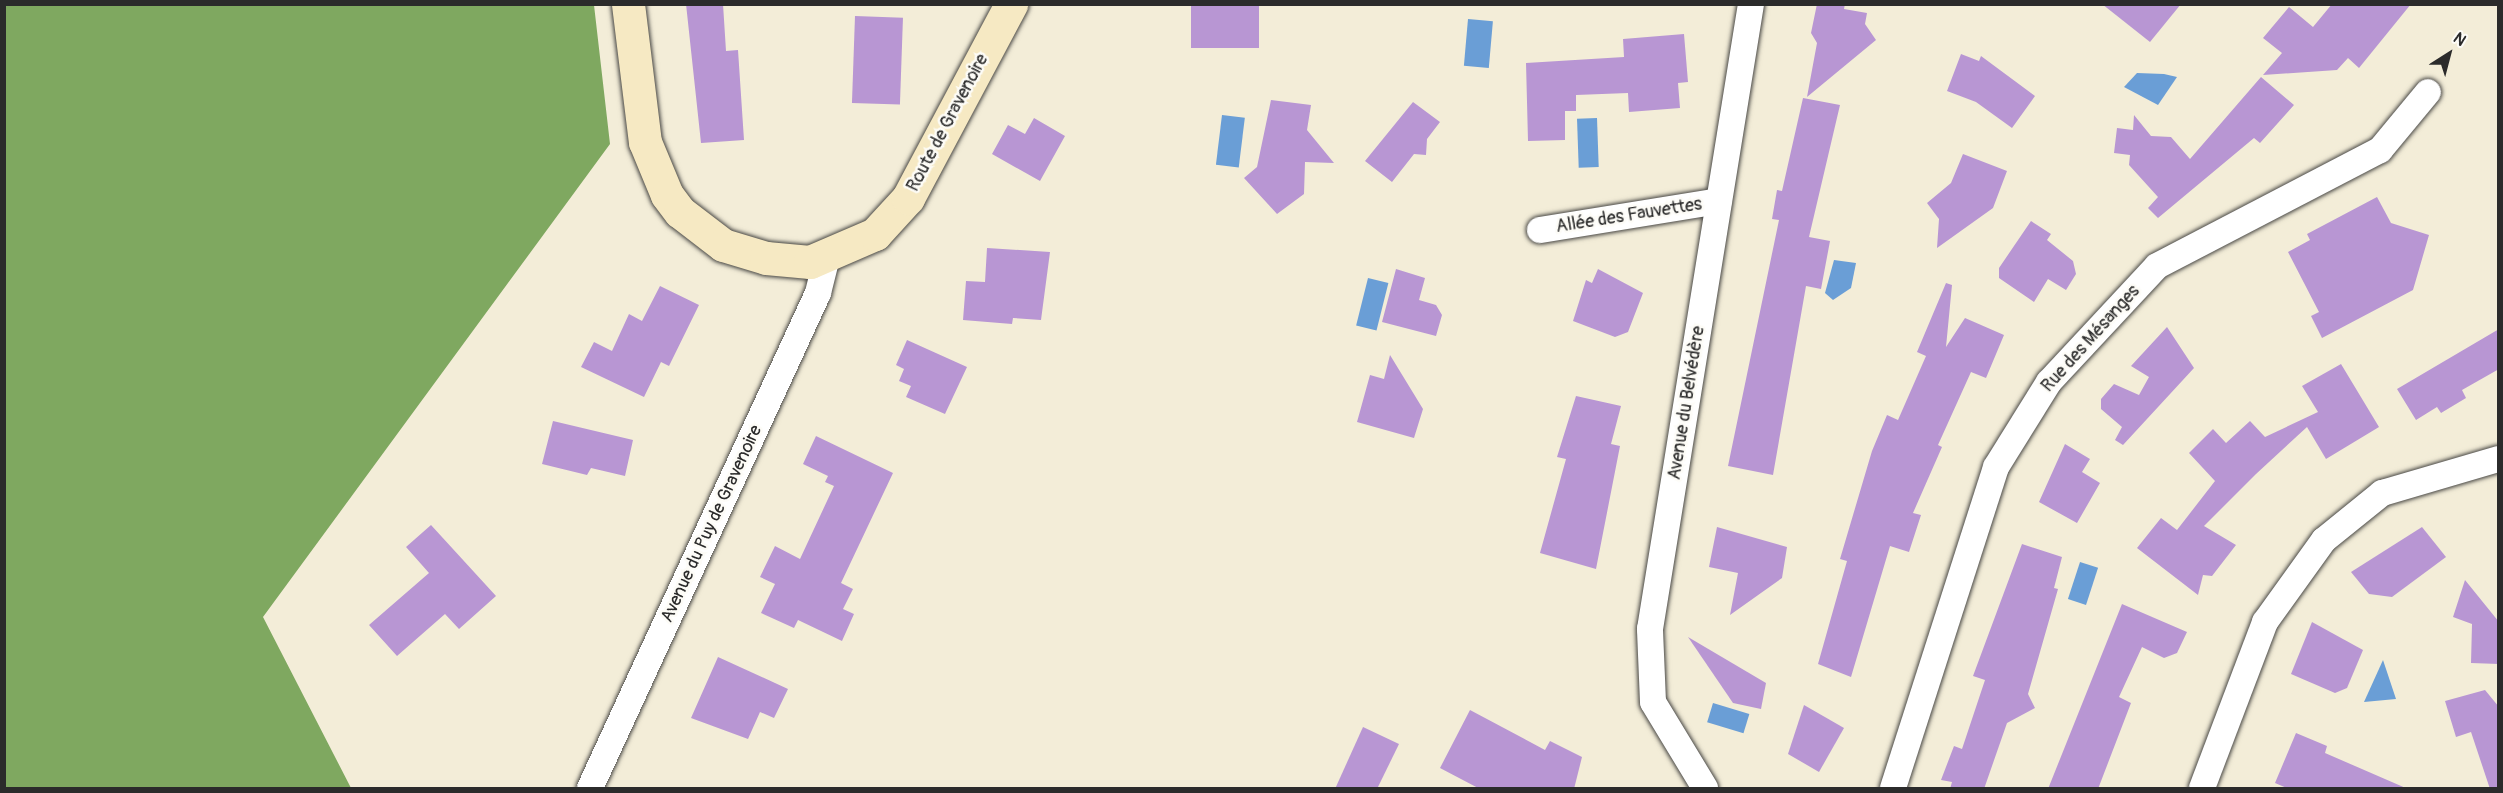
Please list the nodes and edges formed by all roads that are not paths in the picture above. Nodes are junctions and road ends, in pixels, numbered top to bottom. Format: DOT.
graph roads {
  1 [pos="628,4"];
  2 [pos="1011,4"];
  3 [pos="1751,4"];
  4 [pos="2428,92"];
  5 [pos="1719,201"];
  6 [pos="1540,231"];
  7 [pos="827,257"];
  8 [pos="2499,459"];
  9 [pos="590,789"];
  10 [pos="1706,789"];
  11 [pos="1893,789"];
  12 [pos="2202,789"];
  1 -- 7 [label="street, Route de Gravenoire"];
  2 -- 7 [label="street, Route de Gravenoire"];
  3 -- 5 [label="street, Avenue du Belvédère"];
  4 -- 11 [label="street, Rue des Mésanges"];
  5 -- 6 [label="street, Allée des Fauvettes"];
  5 -- 10 [label="street, Avenue du Belvédère"];
  7 -- 9 [label="street, Avenue du Puy de Gravenoire"];
  8 -- 12 [label="street"];
}
